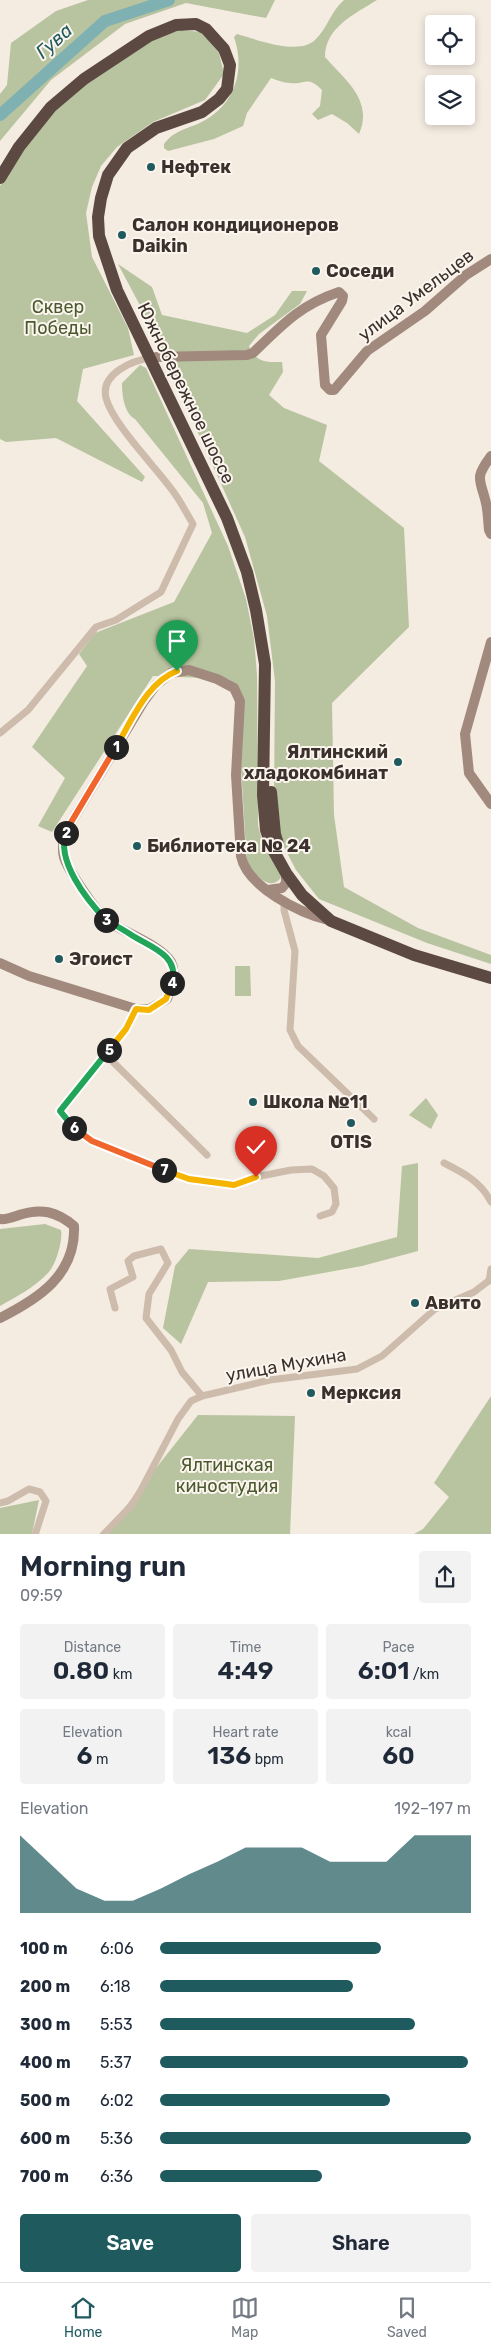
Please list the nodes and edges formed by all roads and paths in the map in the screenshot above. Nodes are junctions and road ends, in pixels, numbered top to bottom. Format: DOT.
graph roads {
  1 [pos="0,162"];
  2 [pos="0,178"];
  3 [pos="491,259"];
  4 [pos="150,358"];
  5 [pos="491,456"];
  6 [pos="491,534"];
  7 [pos="491,642"];
  8 [pos="0,733"];
  9 [pos="491,804"];
  10 [pos="286,873"];
  11 [pos="268,890"];
  12 [pos="305,894"];
  13 [pos="284,902"];
  14 [pos="331,921"];
  15 [pos="0,963"];
  16 [pos="491,973"];
  17 [pos="491,978"];
  18 [pos="136,1009"];
  19 [pos="105,1054"];
  20 [pos="374,1119"];
  21 [pos="207,1155"];
  22 [pos="444,1164"];
  23 [pos="491,1202"];
  24 [pos="320,1216"];
  25 [pos="0,1219"];
  26 [pos="491,1269"];
  27 [pos="490,1280"];
  28 [pos="115,1308"];
  29 [pos="0,1318"];
  30 [pos="202,1396"];
  31 [pos="0,1503"];
  32 [pos="36,1534"];
  33 [pos="103,1534"];
  1 -- 4 [label="highway, Южнобережное шоссе"];
  2 -- 4 [label="highway, Южнобережное шоссе"];
  3 -- 4 [label="main road, улица Умельцев"];
  4 -- 8 [label="street, Южнобережное шоссе"];
  4 -- 10 [label="highway, Южнобережное шоссе"];
  4 -- 12 [label="highway, Южнобережное шоссе"];
  5 -- 6 [label="main road"];
  7 -- 9 [label="main road"];
  10 -- 11 [label="main road"];
  10 -- 12 [label="highway, Южнобережное шоссе"];
  11 -- 13 [label="main road"];
  11 -- 18 [label="main road"];
  12 -- 13 [label="main road"];
  12 -- 14 [label="highway, Южнобережное шоссе"];
  12 -- 16 [label="highway, Южнобережное шоссе"];
  13 -- 14 [label="main road"];
  13 -- 20 [label="street"];
  14 -- 17 [label="highway, Южнобережное шоссе"];
  15 -- 18 [label="main road"];
  18 -- 19 [label="street"];
  19 -- 21 [label="street"];
  19 -- 24 [label="street"];
  22 -- 23 [label="street"];
  25 -- 29 [label="main road"];
  26 -- 27 [label="street"];
  27 -- 30 [label="street, улица Мухина"];
  28 -- 30 [label="street"];
  30 -- 33 [label="street, улица Мухина"];
  31 -- 32 [label="street"];
}
